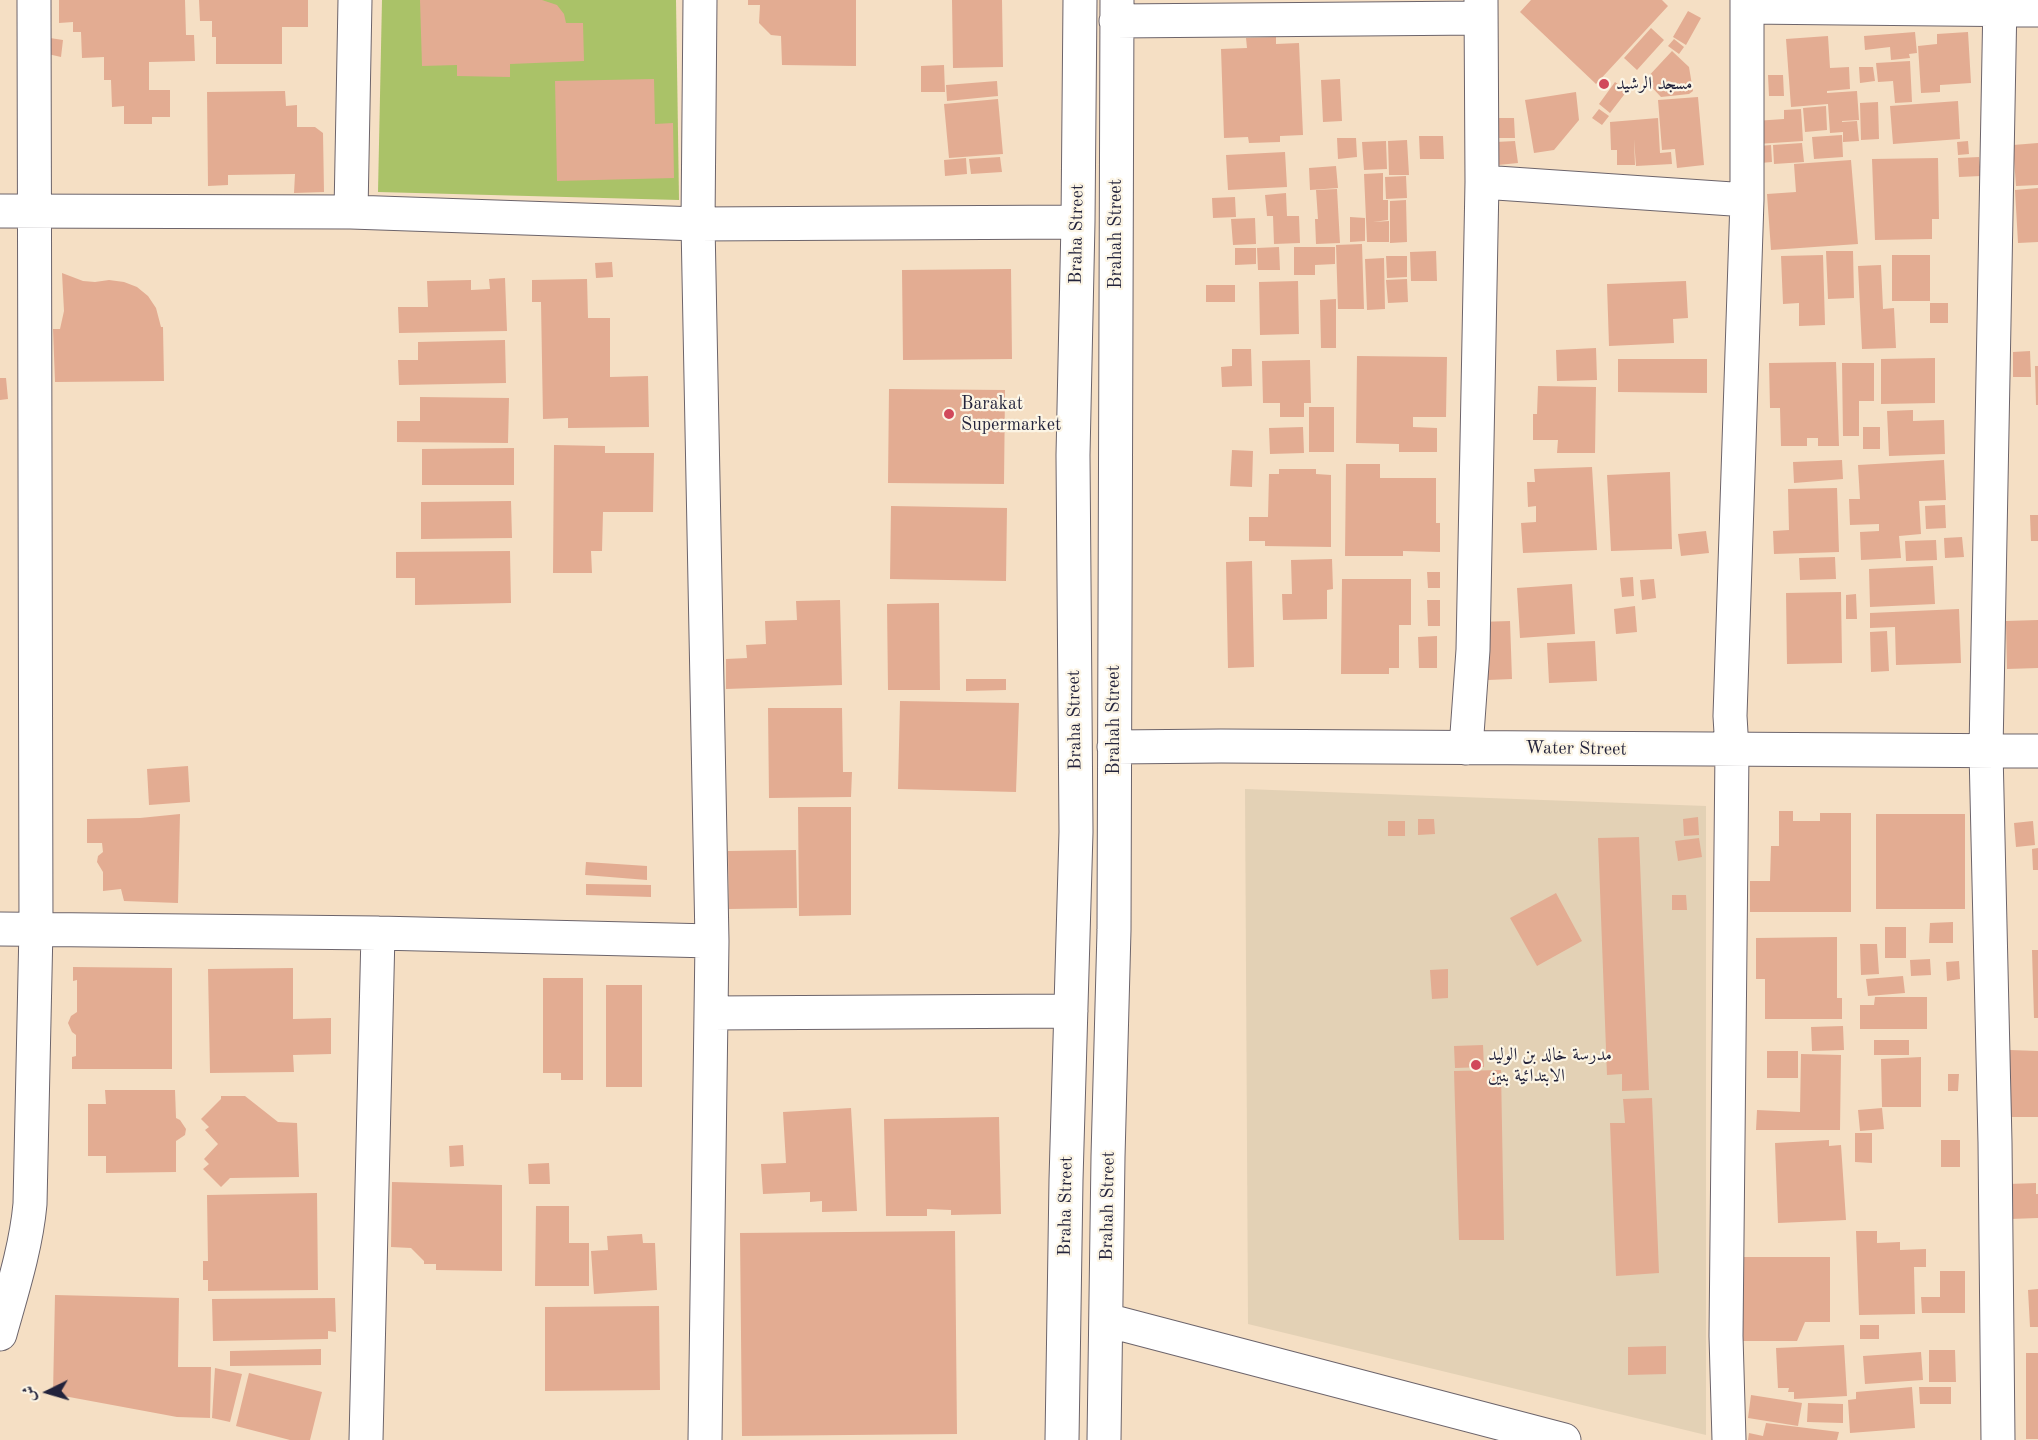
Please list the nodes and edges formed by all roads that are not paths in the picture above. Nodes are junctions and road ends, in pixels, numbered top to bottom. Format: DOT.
graph roads {
  1 [pos="34,0"];
  2 [pos="355,0"];
  3 [pos="700,0"];
  4 [pos="1080,0"];
  5 [pos="1747,4"];
  6 [pos="2000,5"];
  7 [pos="1481,9"];
  8 [pos="1116,10"];
  9 [pos="2038,10"];
  10 [pos="1482,182"];
  11 [pos="1747,200"];
  12 [pos="0,211"];
  13 [pos="36,211"];
  14 [pos="351,212"];
  15 [pos="1078,222"];
  16 [pos="698,224"];
  17 [pos="1114,747"];
  18 [pos="1466,748"];
  19 [pos="1732,750"];
  20 [pos="1986,751"];
  21 [pos="2038,751"];
  22 [pos="0,928"];
  23 [pos="36,928"];
  24 [pos="378,933"];
  25 [pos="712,940"];
  26 [pos="1071,1011"];
  27 [pos="712,1013"];
  28 [pos="1106,1320"];
  29 [pos="0,1334"];
  30 [pos="366,1440"];
  31 [pos="705,1440"];
  32 [pos="1062,1440"];
  33 [pos="1104,1440"];
  34 [pos="1564,1440"];
  35 [pos="1729,1440"];
  36 [pos="1998,1440"];
  1 -- 13 [label="street"];
  2 -- 14 [label="street"];
  3 -- 16 [label="street"];
  4 -- 15 [label="street, Braha Street"];
  5 -- 6 [label="street"];
  5 -- 11 [label="street"];
  6 -- 9 [label="street"];
  6 -- 20 [label="street"];
  7 -- 8 [label="street"];
  7 -- 10 [label="street"];
  8 -- 17 [label="street, Brahah Street"];
  10 -- 11 [label="street"];
  10 -- 18 [label="street"];
  11 -- 19 [label="street"];
  12 -- 13 [label="street"];
  13 -- 14 [label="street"];
  13 -- 23 [label="street"];
  14 -- 16 [label="street"];
  15 -- 16 [label="street"];
  15 -- 26 [label="street, Braha Street"];
  16 -- 25 [label="street"];
  17 -- 18 [label="street, Water Street"];
  17 -- 28 [label="street, Brahah Street"];
  18 -- 19 [label="street, Water Street"];
  19 -- 20 [label="street, Water Street"];
  19 -- 35 [label="street"];
  20 -- 21 [label="street, Water Street"];
  20 -- 36 [label="street"];
  22 -- 23 [label="street"];
  23 -- 24 [label="street"];
  23 -- 29 [label="street"];
  24 -- 25 [label="street"];
  24 -- 30 [label="street"];
  25 -- 27 [label="street"];
  26 -- 27 [label="street"];
  26 -- 32 [label="street, Braha Street"];
  27 -- 31 [label="street"];
  28 -- 33 [label="street, Brahah Street"];
  28 -- 34 [label="street"];
}
